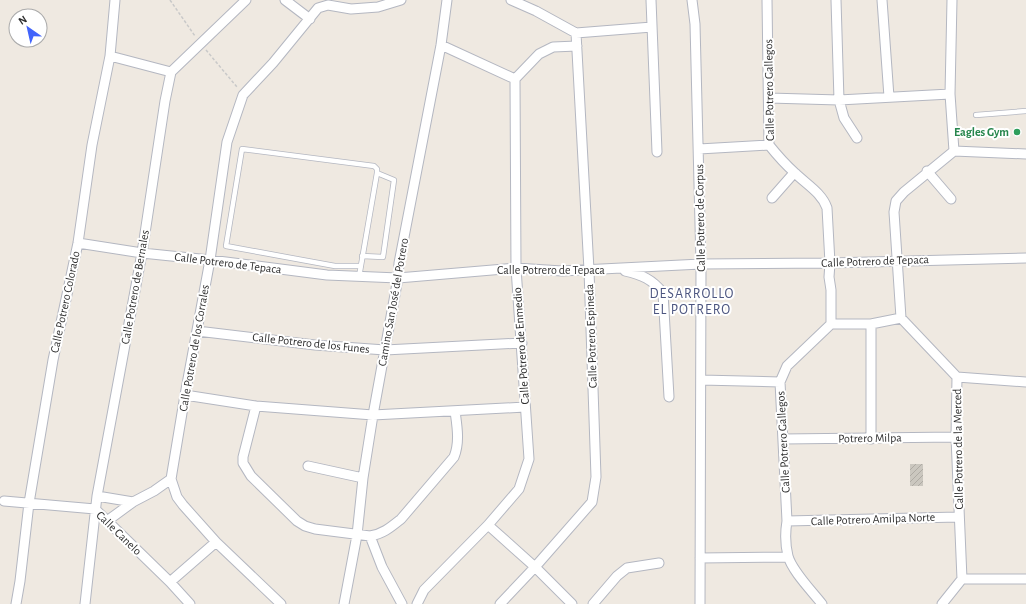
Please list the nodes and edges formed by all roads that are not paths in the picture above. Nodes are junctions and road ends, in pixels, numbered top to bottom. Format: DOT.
graph roads {
  1 [pos="115,0"];
  2 [pos="246,0"];
  3 [pos="285,0"];
  4 [pos="401,0"];
  5 [pos="447,0"];
  6 [pos="511,0"];
  7 [pos="651,0"];
  8 [pos="692,0"];
  9 [pos="766,0"];
  10 [pos="836,0"];
  11 [pos="882,0"];
  12 [pos="952,0"];
  13 [pos="352,4"];
  14 [pos="310,19"];
  15 [pos="652,26"];
  16 [pos="576,33"];
  17 [pos="441,45"];
  18 [pos="577,46"];
  19 [pos="110,56"];
  20 [pos="172,72"];
  21 [pos="515,79"];
  22 [pos="950,94"];
  23 [pos="889,97"];
  24 [pos="769,98"];
  25 [pos="839,100"];
  26 [pos="1026,111"];
  27 [pos="976,115"];
  28 [pos="857,138"];
  29 [pos="769,145"];
  30 [pos="698,149"];
  31 [pos="954,151"];
  32 [pos="657,152"];
  33 [pos="1026,154"];
  34 [pos="927,171"];
  35 [pos="377,173"];
  36 [pos="794,173"];
  37 [pos="772,198"];
  38 [pos="951,199"];
  39 [pos="78,243"];
  40 [pos="142,253"];
  41 [pos="362,256"];
  42 [pos="1026,258"];
  43 [pos="210,260"];
  44 [pos="898,260"];
  45 [pos="830,263"];
  46 [pos="701,264"];
  47 [pos="361,266"];
  48 [pos="516,268"];
  49 [pos="618,269"];
  50 [pos="589,270"];
  51 [pos="359,277"];
  52 [pos="398,278"];
  53 [pos="901,318"];
  54 [pos="831,324"];
  55 [pos="871,324"];
  56 [pos="197,331"];
  57 [pos="522,343"];
  58 [pos="385,350"];
  59 [pos="957,377"];
  60 [pos="701,380"];
  61 [pos="780,382"];
  62 [pos="1026,382"];
  63 [pos="185,395"];
  64 [pos="669,397"];
  65 [pos="256,406"];
  66 [pos="525,407"];
  67 [pos="456,411"];
  68 [pos="373,415"];
  69 [pos="956,437"];
  70 [pos="871,438"];
  71 [pos="783,439"];
  72 [pos="308,466"];
  73 [pos="363,478"];
  74 [pos="171,479"];
  75 [pos="97,496"];
  76 [pos="4,502"];
  77 [pos="133,502"];
  78 [pos="29,503"];
  79 [pos="95,509"];
  80 [pos="958,517"];
  81 [pos="107,521"];
  82 [pos="787,521"];
  83 [pos="488,525"];
  84 [pos="357,535"];
  85 [pos="370,536"];
  86 [pos="216,542"];
  87 [pos="788,556"];
  88 [pos="700,558"];
  89 [pos="659,563"];
  90 [pos="535,567"];
  91 [pos="962,579"];
  92 [pos="1026,579"];
  93 [pos="170,582"];
  94 [pos="16,604"];
  95 [pos="85,604"];
  96 [pos="190,604"];
  97 [pos="281,604"];
  98 [pos="344,604"];
  99 [pos="402,604"];
  100 [pos="416,604"];
  101 [pos="500,604"];
  102 [pos="572,604"];
  103 [pos="593,604"];
  104 [pos="700,604"];
  105 [pos="822,604"];
  106 [pos="942,604"];
  1 -- 19 [label="street, Calle Potrero Colorado"];
  2 -- 20 [label="street"];
  3 -- 14 [label="street"];
  4 -- 13 [label="street"];
  5 -- 17 [label="street, Camino San José del Potrero"];
  6 -- 16 [label="street"];
  7 -- 15 [label="street"];
  8 -- 30 [label="street, Calle Potrero de Corpus"];
  9 -- 24 [label="street, Calle Potrero Gallegos"];
  10 -- 25 [label="street"];
  11 -- 23 [label="street"];
  12 -- 22 [label="street"];
  13 -- 14 [label="street, Calle Potrero de los Corrales"];
  14 -- 43 [label="street, Calle Potrero de los Corrales"];
  15 -- 16 [label="street"];
  15 -- 32 [label="street"];
  16 -- 18 [label="street, Calle Potrero Espineda"];
  17 -- 21 [label="street"];
  17 -- 52 [label="street, Camino San José del Potrero"];
  18 -- 21 [label="street"];
  18 -- 50 [label="street, Calle Potrero Espineda"];
  19 -- 20 [label="street"];
  19 -- 39 [label="street, Calle Potrero Colorado"];
  20 -- 40 [label="street, Calle Potrero de Bernales"];
  21 -- 48 [label="street, Calle Potrero de Enmedio"];
  22 -- 23 [label="street"];
  22 -- 31 [label="street"];
  23 -- 25 [label="street"];
  24 -- 25 [label="street"];
  24 -- 29 [label="street, Calle Potrero Gallegos"];
  25 -- 28 [label="street"];
  26 -- 27 [label="lane"];
  29 -- 30 [label="street"];
  29 -- 36 [label="street, Calle Potrero Gallegos"];
  30 -- 46 [label="street, Calle Potrero de Corpus"];
  31 -- 33 [label="street"];
  31 -- 34 [label="street"];
  34 -- 38 [label="street"];
  34 -- 44 [label="street"];
  35 -- 41 [label="lane"];
  35 -- 41 [label="lane"];
  35 -- 47 [label="lane"];
  36 -- 37 [label="street"];
  36 -- 45 [label="street, Calle Potrero Gallegos"];
  39 -- 40 [label="street, Calle Potrero de Tepaca"];
  39 -- 78 [label="street, Calle Potrero Colorado"];
  40 -- 43 [label="street, Calle Potrero de Tepaca"];
  40 -- 75 [label="street, Calle Potrero de Bernales"];
  41 -- 47 [label="lane"];
  42 -- 44 [label="street, Calle Potrero de Tepaca"];
  43 -- 51 [label="street, Calle Potrero de Tepaca"];
  43 -- 56 [label="street, Calle Potrero de los Corrales"];
  44 -- 45 [label="street, Calle Potrero de Tepaca"];
  44 -- 53 [label="street"];
  45 -- 46 [label="street, Calle Potrero de Tepaca"];
  45 -- 54 [label="street, Calle Potrero Gallegos"];
  46 -- 49 [label="street, Calle Potrero de Tepaca"];
  46 -- 60 [label="street, Calle Potrero de Corpus"];
  47 -- 51 [label="lane"];
  48 -- 50 [label="street, Calle Potrero de Tepaca"];
  48 -- 52 [label="street, Calle Potrero de Tepaca"];
  48 -- 57 [label="street, Calle Potrero de Enmedio"];
  49 -- 50 [label="street, Calle Potrero de Tepaca"];
  49 -- 64 [label="street"];
  50 -- 90 [label="street, Calle Potrero Espineda"];
  51 -- 52 [label="street, Calle Potrero de Tepaca"];
  52 -- 58 [label="street, Camino San José del Potrero"];
  53 -- 55 [label="street"];
  53 -- 59 [label="street, Calle Potrero de la Merced"];
  54 -- 55 [label="street"];
  54 -- 61 [label="street, Calle Potrero Gallegos"];
  55 -- 70 [label="street"];
  56 -- 58 [label="street, Calle Potrero de los Funes"];
  56 -- 63 [label="street, Calle Potrero de los Corrales"];
  57 -- 58 [label="street, Calle Potrero de los Funes"];
  57 -- 66 [label="street, Calle Potrero de Enmedio"];
  58 -- 68 [label="street, Camino San José del Potrero"];
  59 -- 62 [label="street"];
  59 -- 69 [label="street, Calle Potrero de la Merced"];
  60 -- 61 [label="street"];
  60 -- 88 [label="street, Calle Potrero de Corpus"];
  61 -- 71 [label="street, Calle Potrero Gallegos"];
  63 -- 65 [label="street"];
  63 -- 74 [label="street, Calle Potrero de los Corrales"];
  65 -- 68 [label="street"];
  65 -- 84 [label="street"];
  66 -- 67 [label="street"];
  66 -- 83 [label="street, Calle Potrero de Enmedio"];
  67 -- 68 [label="street"];
  67 -- 85 [label="street"];
  68 -- 73 [label="street, Camino San José del Potrero"];
  69 -- 70 [label="street, Potrero Milpa"];
  69 -- 80 [label="street, Calle Potrero de la Merced"];
  70 -- 71 [label="street, Potrero Milpa"];
  71 -- 82 [label="street, Calle Potrero Gallegos"];
  72 -- 73 [label="street"];
  73 -- 84 [label="street, Camino San José del Potrero"];
  74 -- 77 [label="street"];
  74 -- 86 [label="street, Calle Potrero de los Corrales"];
  75 -- 77 [label="street"];
  75 -- 79 [label="street, Calle Potrero de Bernales"];
  76 -- 78 [label="street, Calle Canelo"];
  77 -- 81 [label="street"];
  78 -- 79 [label="street, Calle Canelo"];
  78 -- 94 [label="street, Calle Potrero Colorado"];
  79 -- 81 [label="street, Calle Canelo"];
  79 -- 95 [label="street, Calle Potrero de Bernales"];
  80 -- 82 [label="street, Calle Potrero Amilpa Norte"];
  80 -- 91 [label="street, Calle Potrero de la Merced"];
  81 -- 93 [label="street, Calle Canelo"];
  82 -- 87 [label="street, Calle Potrero Gallegos"];
  83 -- 90 [label="street"];
  83 -- 100 [label="street, Calle Potrero de Enmedio"];
  84 -- 85 [label="street"];
  84 -- 98 [label="street, Camino San José del Potrero"];
  85 -- 99 [label="street"];
  86 -- 93 [label="street"];
  86 -- 97 [label="street, Calle Potrero de los Corrales"];
  87 -- 88 [label="street"];
  87 -- 105 [label="street, Calle Potrero Gallegos"];
  88 -- 104 [label="street, Calle Potrero de Corpus"];
  89 -- 103 [label="street"];
  90 -- 101 [label="street, Calle Potrero Espineda"];
  90 -- 102 [label="street"];
  91 -- 92 [label="street"];
  91 -- 106 [label="street"];
  93 -- 96 [label="street, Calle Canelo"];
}
